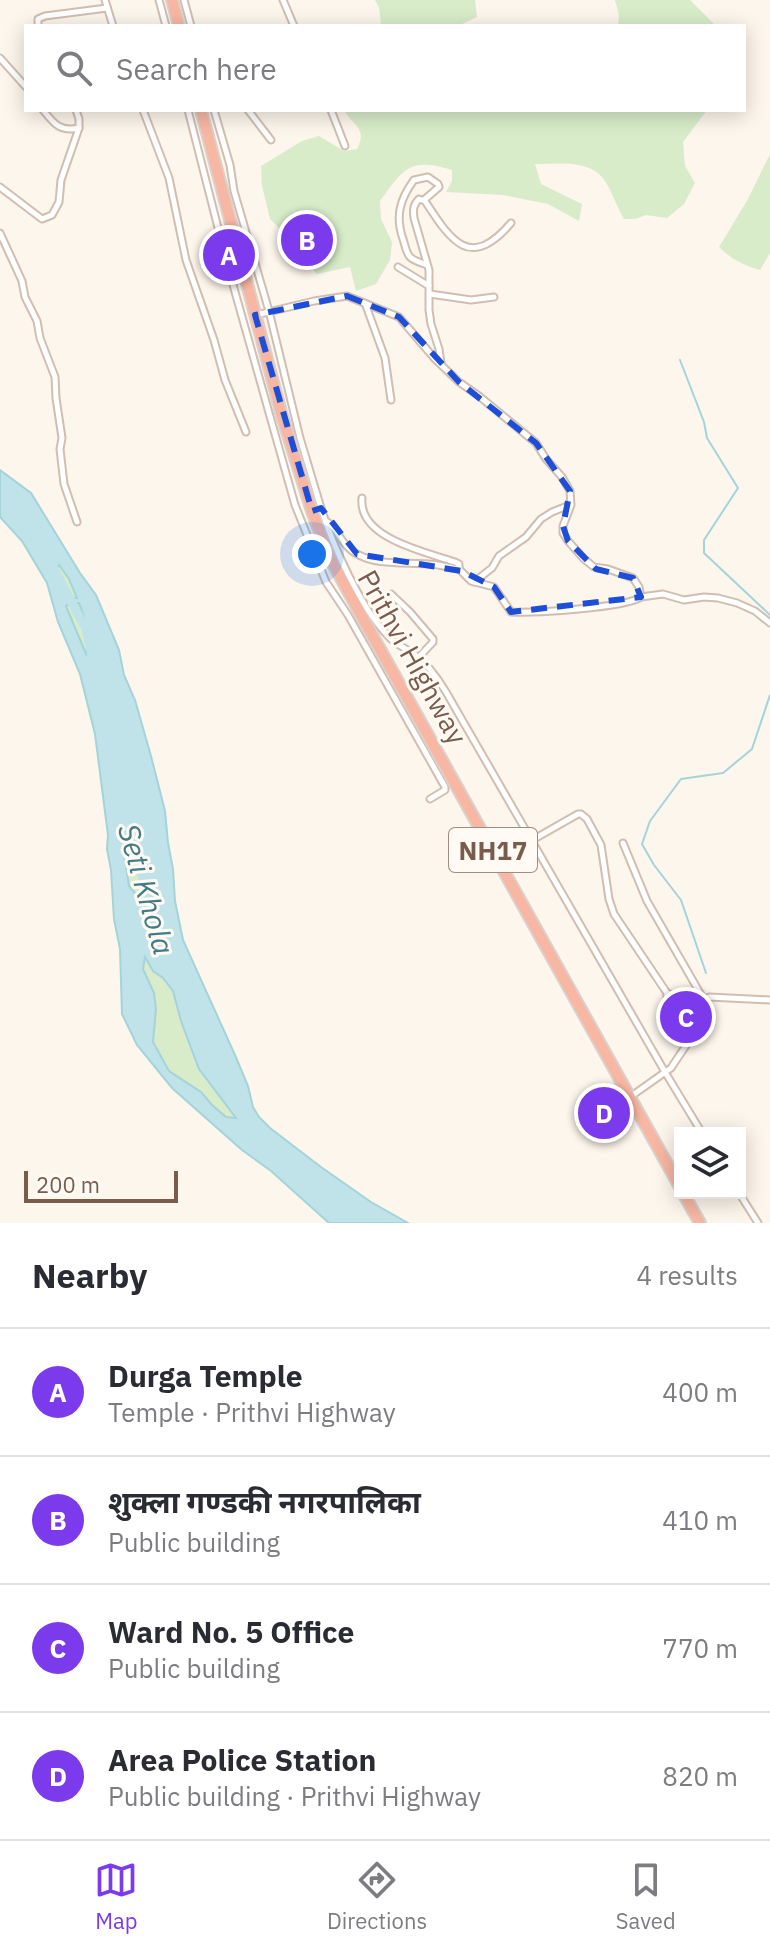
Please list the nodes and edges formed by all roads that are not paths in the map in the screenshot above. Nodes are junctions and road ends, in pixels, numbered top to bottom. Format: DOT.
graph roads {
  1 [pos="105,0"];
  2 [pos="159,0"];
  3 [pos="172,0"];
  4 [pos="184,0"];
  5 [pos="283,0"];
  6 [pos="107,8"];
  7 [pos="37,24"];
  8 [pos="112,24"];
  9 [pos="165,24"];
  10 [pos="178,24"];
  11 [pos="190,24"];
  12 [pos="293,24"];
  13 [pos="0,58"];
  14 [pos="24,85"];
  15 [pos="45,112"];
  16 [pos="77,112"];
  17 [pos="144,112"];
  18 [pos="189,112"];
  19 [pos="202,112"];
  20 [pos="215,112"];
  21 [pos="250,112"];
  22 [pos="332,112"];
  23 [pos="79,128"];
  24 [pos="271,140"];
  25 [pos="345,146"];
  26 [pos="0,187"];
  27 [pos="424,200"];
  28 [pos="511,223"];
  29 [pos="0,233"];
  30 [pos="428,266"];
  31 [pos="398,267"];
  32 [pos="430,287"];
  33 [pos="430,294"];
  34 [pos="494,297"];
  35 [pos="365,302"];
  36 [pos="269,311"];
  37 [pos="255,315"];
  38 [pos="441,364"];
  39 [pos="391,400"];
  40 [pos="246,432"];
  41 [pos="289,439"];
  42 [pos="276,441"];
  43 [pos="362,498"];
  44 [pos="571,505"];
  45 [pos="316,510"];
  46 [pos="325,521"];
  47 [pos="77,522"];
  48 [pos="459,569"];
  49 [pos="474,582"];
  50 [pos="391,594"];
  51 [pos="641,597"];
  52 [pos="770,623"];
  53 [pos="419,657"];
  54 [pos="430,799"];
  55 [pos="532,841"];
  56 [pos="623,843"];
  57 [pos="498,859"];
  58 [pos="667,993"];
  59 [pos="704,1000"];
  60 [pos="770,1000"];
  61 [pos="697,1004"];
  62 [pos="688,1036"];
  63 [pos="665,1072"];
  64 [pos="630,1098"];
  65 [pos="698,1127"];
  66 [pos="674,1176"];
  67 [pos="686,1199"];
  68 [pos="742,1199"];
  69 [pos="700,1223"];
  70 [pos="758,1223"];
  1 -- 6 [label="street"];
  2 -- 9 [label="street"];
  3 -- 10 [label="highway"];
  4 -- 11 [label="street"];
  5 -- 12 [label="street"];
  6 -- 7 [label="street"];
  6 -- 8 [label="street"];
  13 -- 14 [label="street"];
  15 -- 23 [label="street"];
  16 -- 23 [label="street"];
  17 -- 40 [label="street"];
  18 -- 42 [label="street"];
  19 -- 37 [label="highway, Prithvi Highway / NH17"];
  20 -- 36 [label="street"];
  21 -- 24 [label="street"];
  22 -- 25 [label="street"];
  23 -- 26 [label="street"];
  27 -- 28 [label="street"];
  27 -- 30 [label="street"];
  27 -- 30 [label="street"];
  29 -- 47 [label="street"];
  30 -- 32 [label="street"];
  31 -- 32 [label="street"];
  32 -- 33 [label="street"];
  33 -- 34 [label="street"];
  33 -- 38 [label="street"];
  35 -- 36 [label="street"];
  35 -- 38 [label="street"];
  35 -- 39 [label="street"];
  36 -- 37 [label="street"];
  36 -- 45 [label="street"];
  37 -- 41 [label="highway, Prithvi Highway / NH17"];
  38 -- 44 [label="street"];
  41 -- 42 [label="street"];
  41 -- 45 [label="highway, Prithvi Highway / NH17"];
  42 -- 54 [label="street"];
  43 -- 48 [label="street"];
  44 -- 49 [label="street"];
  44 -- 51 [label="street"];
  45 -- 46 [label="street"];
  45 -- 57 [label="highway, Prithvi Highway / NH17"];
  46 -- 48 [label="street"];
  46 -- 53 [label="street"];
  48 -- 49 [label="street"];
  49 -- 51 [label="street"];
  50 -- 53 [label="street"];
  51 -- 52 [label="street"];
  53 -- 55 [label="street"];
  55 -- 57 [label="street"];
  55 -- 58 [label="street"];
  55 -- 63 [label="street"];
  56 -- 59 [label="street"];
  57 -- 64 [label="highway, Prithvi Highway / NH17"];
  58 -- 61 [label="street"];
  58 -- 62 [label="street"];
  59 -- 60 [label="street"];
  59 -- 61 [label="street"];
  61 -- 62 [label="street"];
  62 -- 63 [label="street"];
  63 -- 64 [label="street"];
  63 -- 65 [label="street"];
  64 -- 66 [label="highway, Prithvi Highway / NH17"];
  67 -- 69 [label="highway"];
  68 -- 70 [label="street"];
}
